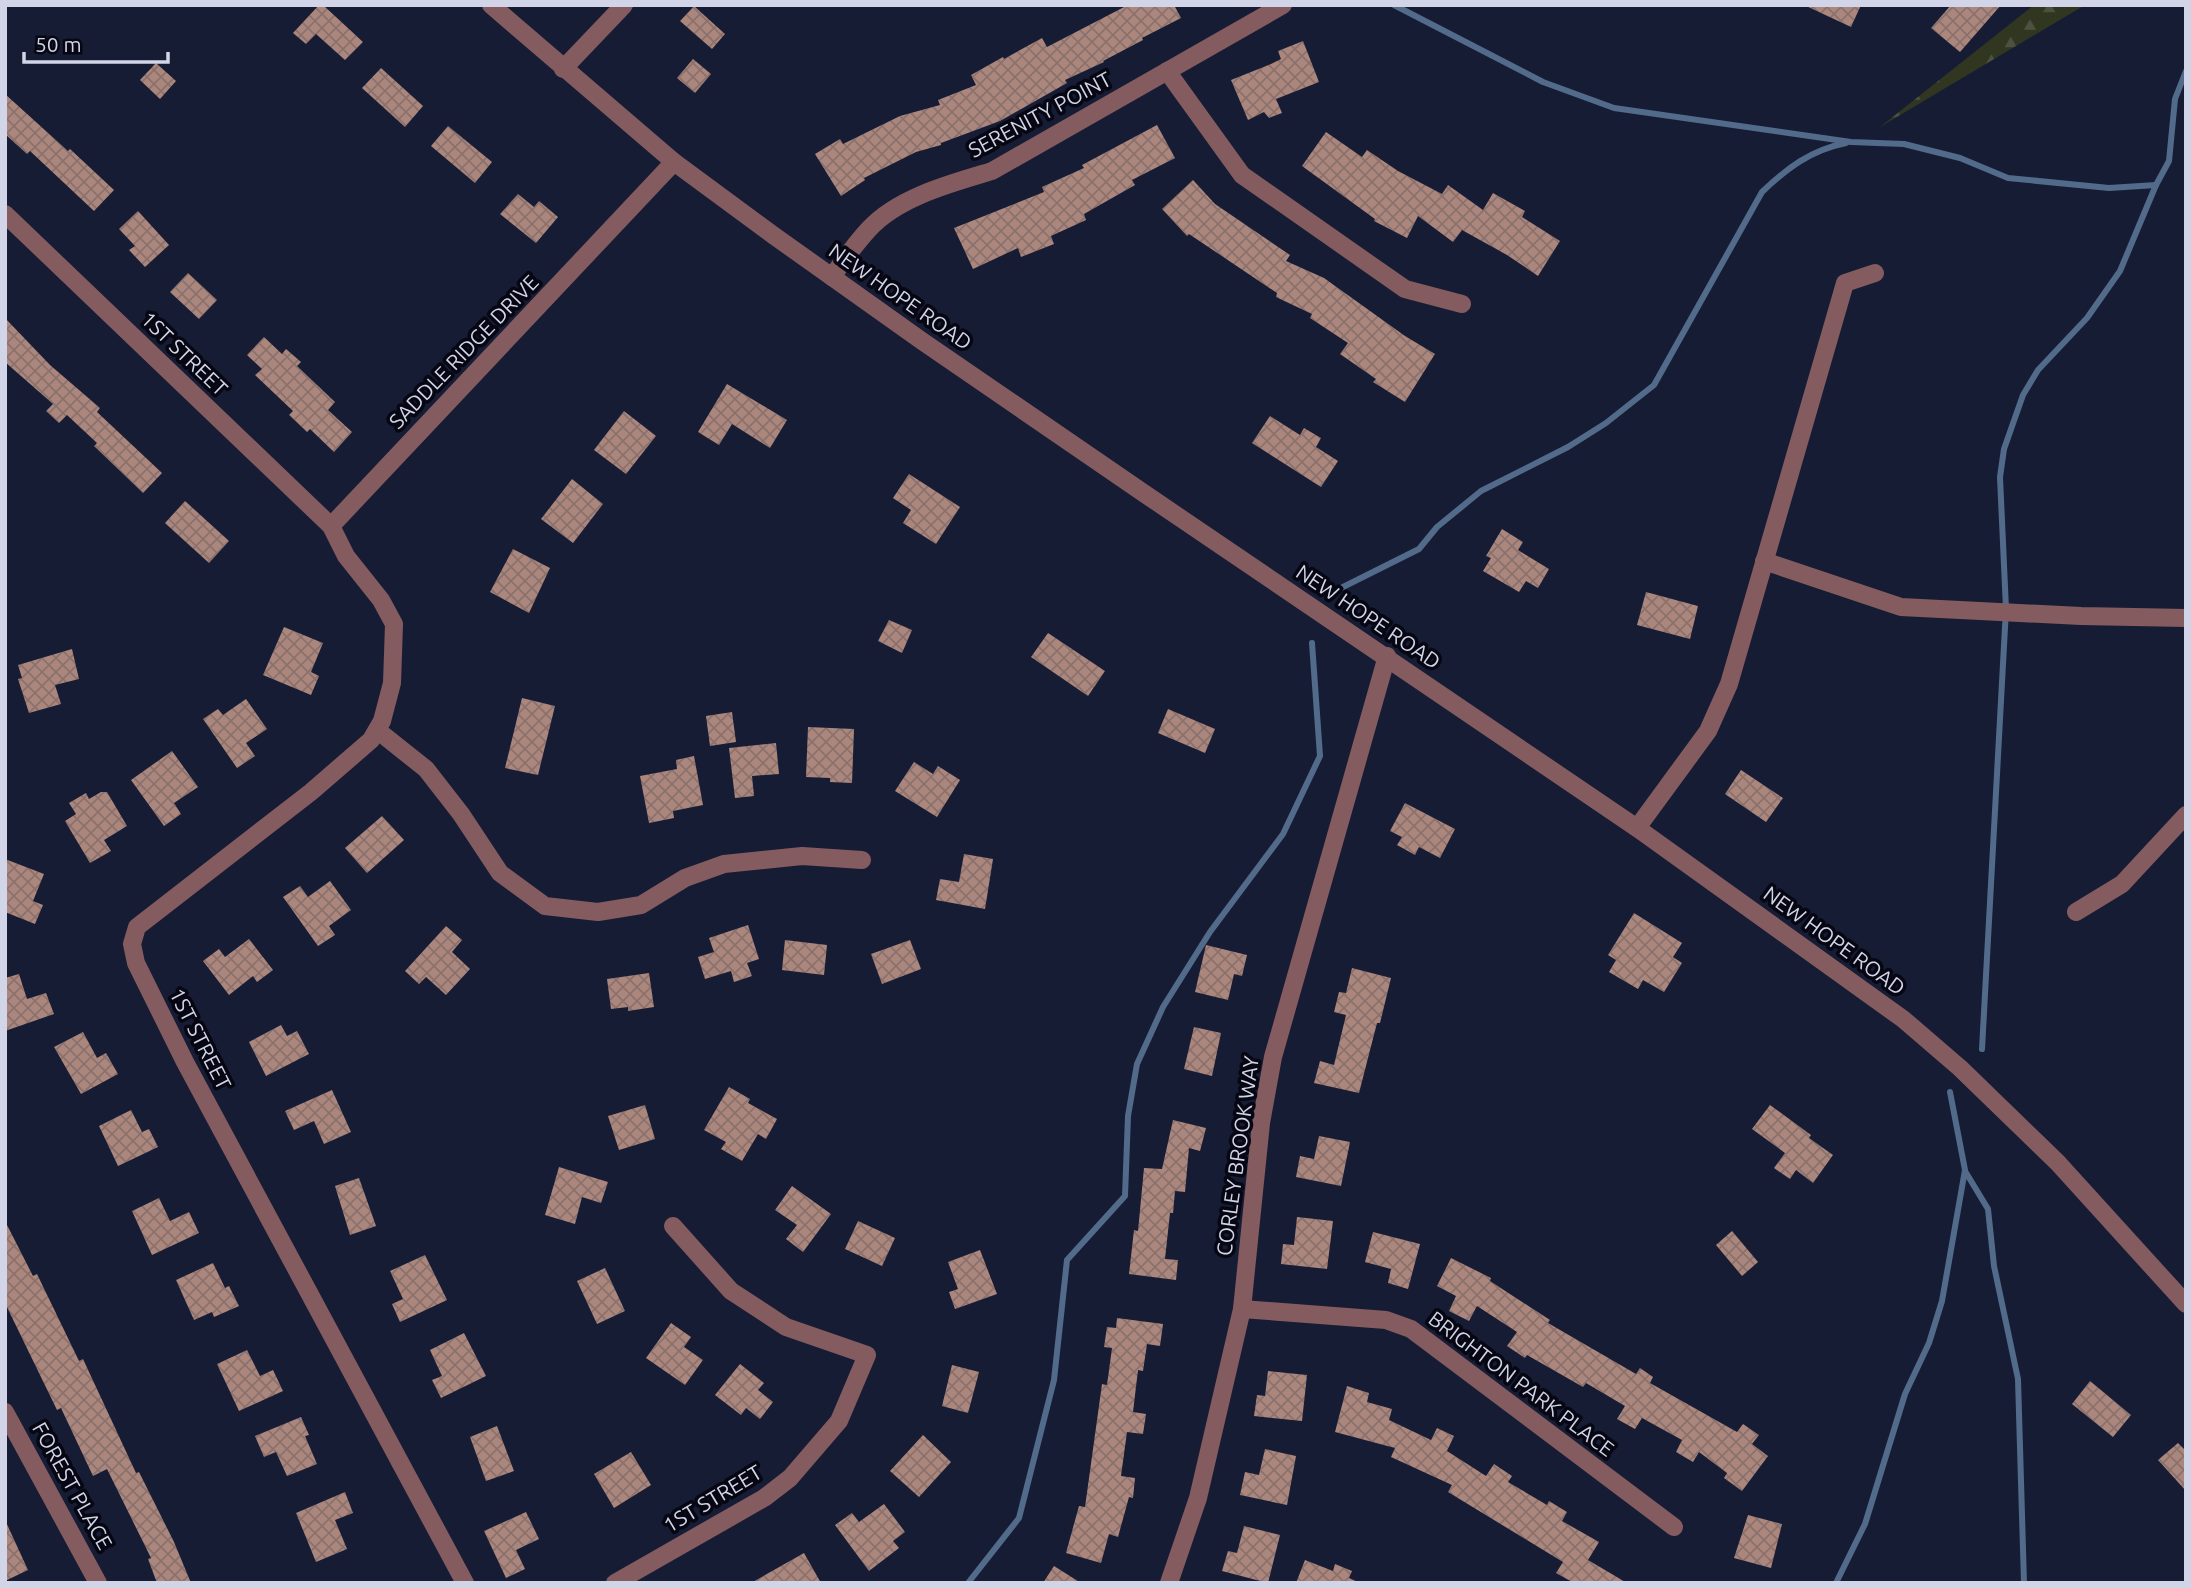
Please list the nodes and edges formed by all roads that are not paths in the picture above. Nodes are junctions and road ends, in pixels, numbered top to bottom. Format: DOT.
graph roads {
  1 [pos="491,5"];
  2 [pos="624,5"];
  3 [pos="1283,5"];
  4 [pos="563,69"];
  5 [pos="1167,71"];
  6 [pos="674,162"];
  7 [pos="5,214"];
  8 [pos="1875,273"];
  9 [pos="832,277"];
  10 [pos="1462,304"];
  11 [pos="331,526"];
  12 [pos="1764,561"];
  13 [pos="2186,618"];
  14 [pos="1387,656"];
  15 [pos="377,730"];
  16 [pos="2186,815"];
  17 [pos="1637,828"];
  18 [pos="862,860"];
  19 [pos="2076,912"];
  20 [pos="673,1226"];
  21 [pos="2184,1298"];
  22 [pos="1242,1309"];
  23 [pos="5,1412"];
  24 [pos="1674,1527"];
  25 [pos="98,1583"];
  26 [pos="466,1583"];
  27 [pos="615,1583"];
  28 [pos="1169,1583"];
  1 -- 4 [label="street, NEW HOPE ROAD"];
  2 -- 4 [label="street"];
  3 -- 5 [label="street, SERENITY POINT"];
  4 -- 6 [label="street, NEW HOPE ROAD"];
  5 -- 9 [label="street, SERENITY POINT"];
  5 -- 10 [label="street"];
  6 -- 9 [label="street, NEW HOPE ROAD"];
  6 -- 11 [label="street, SADDLE RIDGE DRIVE"];
  7 -- 11 [label="street, 1ST STREET"];
  8 -- 12 [label="street"];
  9 -- 14 [label="street, NEW HOPE ROAD"];
  11 -- 15 [label="street, 1ST STREET"];
  12 -- 13 [label="street"];
  12 -- 17 [label="street"];
  14 -- 17 [label="street, NEW HOPE ROAD"];
  14 -- 22 [label="street, CORLEY BROOK WAY"];
  15 -- 18 [label="street"];
  15 -- 26 [label="street, 1ST STREET"];
  16 -- 19 [label="street"];
  17 -- 21 [label="street, NEW HOPE ROAD"];
  20 -- 27 [label="street, 1ST STREET"];
  22 -- 24 [label="street, BRIGHTON PARK PLACE"];
  22 -- 28 [label="street, CORLEY BROOK WAY"];
  23 -- 25 [label="street, FOREST PLACE"];
}
